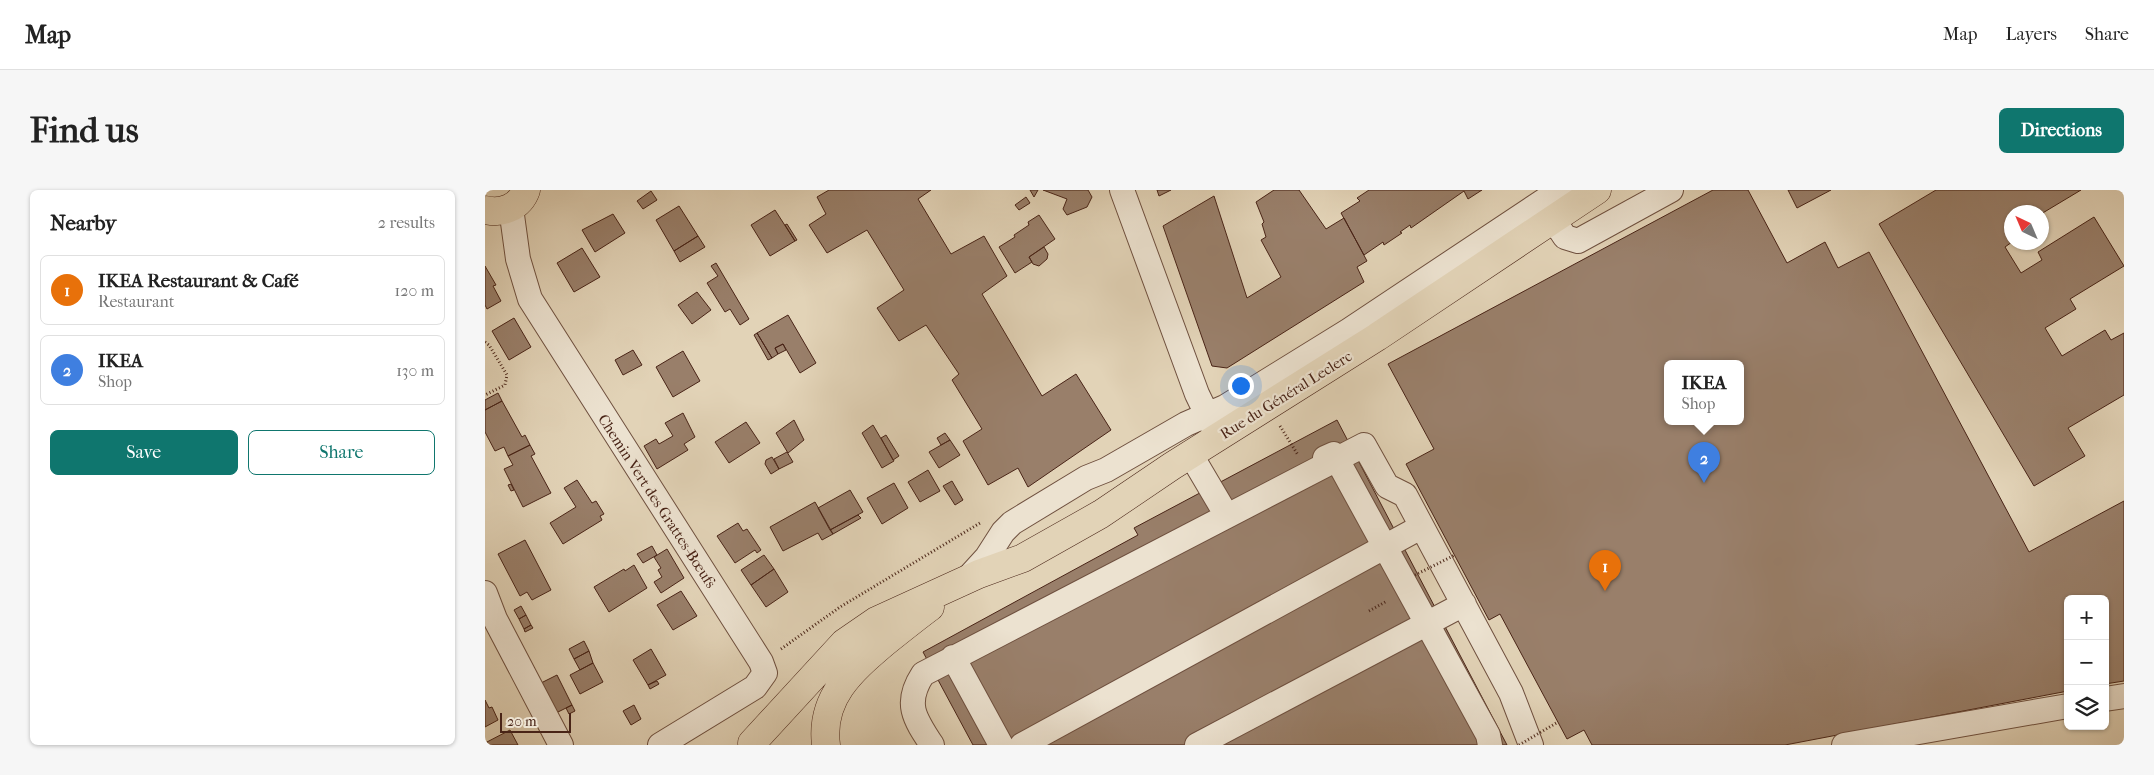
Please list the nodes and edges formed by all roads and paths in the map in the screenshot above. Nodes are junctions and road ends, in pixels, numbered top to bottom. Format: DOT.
graph roads {
  1 [pos="1122,190"];
  2 [pos="1560,190"];
  3 [pos="1597,190"];
  4 [pos="1671,190"];
  5 [pos="507,203"];
  6 [pos="1553,219"];
  7 [pos="485,342"];
  8 [pos="485,395"];
  9 [pos="1279,425"];
  10 [pos="1213,426"];
  11 [pos="1292,446"];
  12 [pos="1191,455"];
  13 [pos="1227,516"];
  14 [pos="988,518"];
  15 [pos="1421,527"];
  16 [pos="1455,555"];
  17 [pos="1415,576"];
  18 [pos="965,581"];
  19 [pos="485,593"];
  20 [pos="1391,599"];
  21 [pos="1464,604"];
  22 [pos="1369,612"];
  23 [pos="953,657"];
  24 [pos="761,662"];
  25 [pos="2124,696"];
  26 [pos="2109,698"];
  27 [pos="2064,707"];
  28 [pos="1558,722"];
  29 [pos="746,744"];
  30 [pos="561,745"];
  31 [pos="660,745"];
  32 [pos="781,745"];
  33 [pos="827,745"];
  34 [pos="925,745"];
  35 [pos="932,745"];
  36 [pos="1001,745"];
  37 [pos="1022,745"];
  38 [pos="1197,745"];
  39 [pos="1490,745"];
  40 [pos="1519,745"];
  41 [pos="1531,745"];
  42 [pos="1844,745"];
  1 -- 10 [label="street"];
  2 -- 10 [label="street"];
  3 -- 6 [label="main road, Rue du Général Leclerc"];
  4 -- 6 [label="street"];
  5 -- 24 [label="street, Chemin Vert des Grattes-Bœufs"];
  6 -- 10 [label="main road, Rue du Général Leclerc"];
  7 -- 8 [label="path"];
  9 -- 11 [label="path"];
  10 -- 12 [label="main road, Rue du Général Leclerc"];
  10 -- 18 [label="street"];
  12 -- 13 [label="street"];
  12 -- 18 [label="main road, Rue du Général Leclerc"];
  13 -- 15 [label="street"];
  13 -- 23 [label="street"];
  14 -- 24 [label="path"];
  15 -- 21 [label="street"];
  15 -- 37 [label="street"];
  16 -- 17 [label="path, bridge"];
  18 -- 29 [label="main road, Rue du Général Leclerc"];
  18 -- 33 [label="main road, Rue du Général Leclerc"];
  19 -- 30 [label="street"];
  20 -- 22 [label="path"];
  21 -- 38 [label="street"];
  21 -- 41 [label="street"];
  23 -- 35 [label="street"];
  23 -- 36 [label="street"];
  24 -- 31 [label="street"];
  25 -- 26 [label="street"];
  27 -- 42 [label="street"];
  28 -- 40 [label="path, bridge"];
  29 -- 32 [label="main road"];
  34 -- 39 [label="street"];
}
